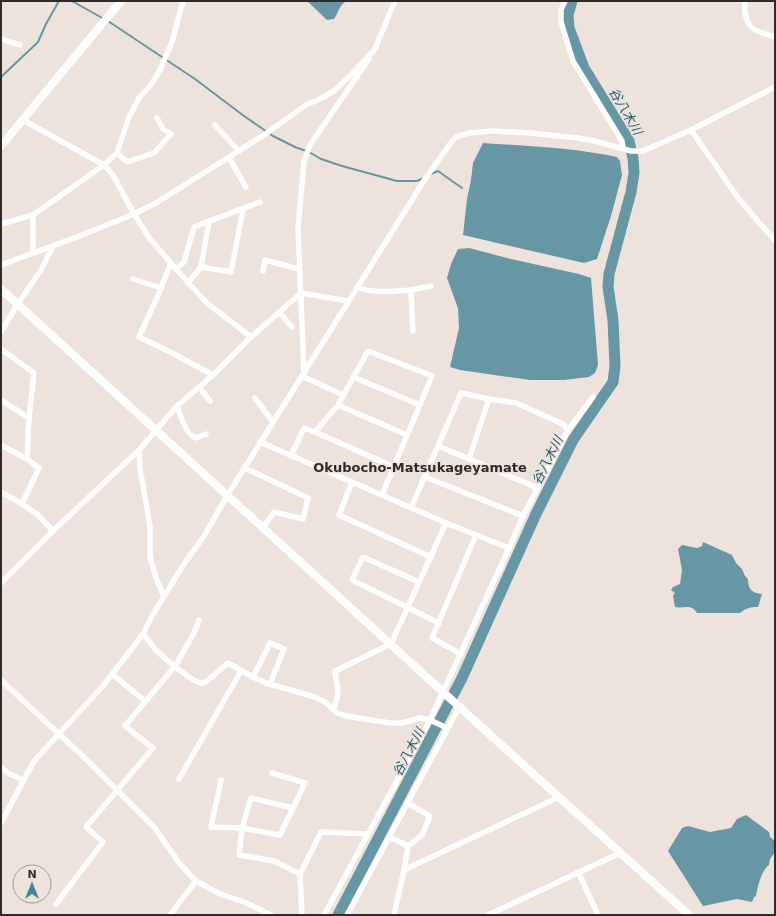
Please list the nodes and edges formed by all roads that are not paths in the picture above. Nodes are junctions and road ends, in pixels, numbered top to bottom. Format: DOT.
graph roads {
  1 [pos="121,1"];
  2 [pos="183,1"];
  3 [pos="395,1"];
  4 [pos="565,1"];
  5 [pos="745,1"];
  6 [pos="775,37"];
  7 [pos="1,39"];
  8 [pos="20,45"];
  9 [pos="376,48"];
  10 [pos="775,87"];
  11 [pos="157,118"];
  12 [pos="23,120"];
  13 [pos="215,125"];
  14 [pos="691,130"];
  15 [pos="1,146"];
  16 [pos="623,149"];
  17 [pos="239,151"];
  18 [pos="117,153"];
  19 [pos="229,158"];
  20 [pos="104,165"];
  21 [pos="246,187"];
  22 [pos="260,202"];
  23 [pos="243,209"];
  24 [pos="134,214"];
  25 [pos="33,215"];
  26 [pos="209,222"];
  27 [pos="1,224"];
  28 [pos="775,241"];
  29 [pos="53,246"];
  30 [pos="33,252"];
  31 [pos="171,263"];
  32 [pos="1,266"];
  33 [pos="201,267"];
  34 [pos="176,269"];
  35 [pos="299,269"];
  36 [pos="263,271"];
  37 [pos="133,279"];
  38 [pos="188,283"];
  39 [pos="431,286"];
  40 [pos="357,287"];
  41 [pos="161,288"];
  42 [pos="1,289"];
  43 [pos="411,290"];
  44 [pos="301,293"];
  45 [pos="348,301"];
  46 [pos="17,305"];
  47 [pos="279,312"];
  48 [pos="292,327"];
  49 [pos="413,330"];
  50 [pos="1,332"];
  51 [pos="251,337"];
  52 [pos="1,349"];
  53 [pos="303,374"];
  54 [pos="213,375"];
  55 [pos="353,377"];
  56 [pos="199,387"];
  57 [pos="343,395"];
  58 [pos="593,397"];
  59 [pos="255,398"];
  60 [pos="489,399"];
  61 [pos="1,400"];
  62 [pos="210,401"];
  63 [pos="338,405"];
  64 [pos="420,405"];
  65 [pos="177,406"];
  66 [pos="29,418"];
  67 [pos="273,422"];
  68 [pos="156,430"];
  69 [pos="568,430"];
  70 [pos="316,432"];
  71 [pos="206,434"];
  72 [pos="407,435"];
  73 [pos="260,442"];
  74 [pos="1,445"];
  75 [pos="438,446"];
  76 [pos="139,450"];
  77 [pos="291,456"];
  78 [pos="27,458"];
  79 [pos="469,459"];
  80 [pos="394,467"];
  81 [pos="245,468"];
  82 [pos="425,477"];
  83 [pos="352,482"];
  84 [pos="538,488"];
  85 [pos="1,492"];
  86 [pos="382,495"];
  87 [pos="227,496"];
  88 [pos="22,504"];
  89 [pos="411,508"];
  90 [pos="523,516"];
  91 [pos="446,523"];
  92 [pos="262,528"];
  93 [pos="53,531"];
  94 [pos="476,535"];
  95 [pos="509,548"];
  96 [pos="431,556"];
  97 [pos="419,582"];
  98 [pos="1,583"];
  99 [pos="164,596"];
  100 [pos="408,607"];
  101 [pos="199,620"];
  102 [pos="439,622"];
  103 [pos="143,634"];
  104 [pos="391,644"];
  105 [pos="461,654"];
  106 [pos="175,666"];
  107 [pos="241,671"];
  108 [pos="112,674"];
  109 [pos="253,677"];
  110 [pos="1,680"];
  111 [pos="270,684"];
  112 [pos="443,692"];
  113 [pos="145,702"];
  114 [pos="460,706"];
  115 [pos="334,710"];
  116 [pos="430,720"];
  117 [pos="447,728"];
  118 [pos="59,733"];
  119 [pos="1,767"];
  120 [pos="272,773"];
  121 [pos="23,780"];
  122 [pos="179,780"];
  123 [pos="221,780"];
  124 [pos="118,790"];
  125 [pos="559,797"];
  126 [pos="407,803"];
  127 [pos="1,807"];
  128 [pos="293,808"];
  129 [pos="7,811"];
  130 [pos="1,823"];
  131 [pos="242,828"];
  132 [pos="368,834"];
  133 [pos="389,837"];
  134 [pos="408,846"];
  135 [pos="620,853"];
  136 [pos="404,870"];
  137 [pos="578,872"];
  138 [pos="300,874"];
  139 [pos="196,881"];
  140 [pos="56,904"];
  141 [pos="170,915"];
  142 [pos="271,915"];
  143 [pos="302,915"];
  144 [pos="324,915"];
  145 [pos="347,915"];
  146 [pos="394,915"];
  147 [pos="488,915"];
  148 [pos="598,915"];
  149 [pos="689,915"];
  1 -- 12 [label="street"];
  2 -- 18 [label="street"];
  3 -- 9 [label="street"];
  4 -- 16 [label="street"];
  5 -- 6 [label="street"];
  7 -- 8 [label="street"];
  9 -- 17 [label="street"];
  9 -- 35 [label="street"];
  10 -- 14 [label="street"];
  11 -- 18 [label="street"];
  12 -- 15 [label="street"];
  12 -- 20 [label="street"];
  13 -- 17 [label="street"];
  14 -- 16 [label="street"];
  14 -- 28 [label="street"];
  16 -- 40 [label="street"];
  17 -- 19 [label="street"];
  18 -- 20 [label="street"];
  19 -- 21 [label="street"];
  19 -- 24 [label="street"];
  20 -- 24 [label="street"];
  20 -- 25 [label="street"];
  22 -- 23 [label="street"];
  23 -- 26 [label="street"];
  23 -- 33 [label="street"];
  24 -- 29 [label="street"];
  24 -- 31 [label="street"];
  25 -- 27 [label="street"];
  25 -- 30 [label="street"];
  26 -- 33 [label="street"];
  26 -- 34 [label="street"];
  29 -- 30 [label="street"];
  29 -- 46 [label="street"];
  30 -- 32 [label="street"];
  31 -- 34 [label="street"];
  31 -- 41 [label="street"];
  33 -- 38 [label="street"];
  34 -- 38 [label="street"];
  35 -- 36 [label="street"];
  35 -- 44 [label="street"];
  37 -- 41 [label="street"];
  38 -- 51 [label="street"];
  39 -- 43 [label="street"];
  40 -- 43 [label="street"];
  40 -- 45 [label="street"];
  41 -- 54 [label="street"];
  42 -- 46 [label="street"];
  43 -- 49 [label="street"];
  44 -- 45 [label="street"];
  44 -- 47 [label="street"];
  44 -- 53 [label="street"];
  45 -- 53 [label="street"];
  46 -- 50 [label="street"];
  46 -- 68 [label="street"];
  47 -- 48 [label="street"];
  47 -- 51 [label="street"];
  51 -- 54 [label="street"];
  52 -- 66 [label="street"];
  53 -- 57 [label="street"];
  53 -- 67 [label="street"];
  54 -- 56 [label="street"];
  55 -- 57 [label="street"];
  55 -- 64 [label="street"];
  55 -- 64 [label="street"];
  56 -- 62 [label="street"];
  56 -- 65 [label="street"];
  57 -- 63 [label="street"];
  58 -- 69 [label="street"];
  59 -- 67 [label="street"];
  60 -- 69 [label="street"];
  60 -- 75 [label="street"];
  60 -- 79 [label="street"];
  61 -- 66 [label="street"];
  63 -- 70 [label="street"];
  63 -- 72 [label="street"];
  64 -- 72 [label="street"];
  65 -- 68 [label="street"];
  65 -- 71 [label="street"];
  66 -- 78 [label="street"];
  67 -- 73 [label="street"];
  68 -- 76 [label="street"];
  68 -- 87 [label="street"];
  69 -- 84 [label="street"];
  70 -- 77 [label="street"];
  70 -- 80 [label="street"];
  72 -- 80 [label="street"];
  73 -- 77 [label="street"];
  73 -- 81 [label="street"];
  74 -- 78 [label="street"];
  75 -- 79 [label="street"];
  75 -- 82 [label="street"];
  76 -- 93 [label="street"];
  76 -- 99 [label="street"];
  77 -- 83 [label="street"];
  78 -- 88 [label="street"];
  79 -- 84 [label="street"];
  80 -- 86 [label="street"];
  81 -- 87 [label="street"];
  81 -- 92 [label="street"];
  82 -- 89 [label="street"];
  82 -- 90 [label="street"];
  83 -- 86 [label="street"];
  83 -- 96 [label="street"];
  84 -- 90 [label="street"];
  85 -- 88 [label="street"];
  86 -- 89 [label="street"];
  87 -- 92 [label="street"];
  87 -- 99 [label="street"];
  88 -- 93 [label="street"];
  89 -- 91 [label="street"];
  90 -- 95 [label="street"];
  91 -- 94 [label="street"];
  91 -- 96 [label="street"];
  92 -- 104 [label="street"];
  93 -- 98 [label="street"];
  94 -- 95 [label="street"];
  94 -- 102 [label="street"];
  95 -- 105 [label="street"];
  96 -- 97 [label="street"];
  97 -- 100 [label="street"];
  97 -- 100 [label="street"];
  99 -- 103 [label="street"];
  100 -- 102 [label="street"];
  100 -- 104 [label="street"];
  101 -- 106 [label="street"];
  102 -- 105 [label="street"];
  103 -- 106 [label="street"];
  103 -- 108 [label="street"];
  104 -- 112 [label="street"];
  104 -- 115 [label="street"];
  105 -- 112 [label="street"];
  106 -- 107 [label="street"];
  106 -- 113 [label="street"];
  107 -- 109 [label="street"];
  107 -- 122 [label="street"];
  108 -- 113 [label="street"];
  108 -- 118 [label="street"];
  109 -- 111 [label="street"];
  109 -- 111 [label="street"];
  110 -- 118 [label="street"];
  111 -- 115 [label="street"];
  112 -- 114 [label="street"];
  112 -- 116 [label="street"];
  113 -- 124 [label="street"];
  114 -- 117 [label="street"];
  114 -- 125 [label="street"];
  115 -- 116 [label="street"];
  116 -- 117 [label="street"];
  116 -- 132 [label="street"];
  117 -- 126 [label="street"];
  118 -- 121 [label="street"];
  118 -- 124 [label="street"];
  119 -- 121 [label="street"];
  120 -- 128 [label="street"];
  121 -- 129 [label="street"];
  123 -- 131 [label="street"];
  124 -- 139 [label="street"];
  124 -- 140 [label="street"];
  125 -- 135 [label="street"];
  125 -- 136 [label="street"];
  126 -- 133 [label="street"];
  126 -- 134 [label="street"];
  127 -- 129 [label="street"];
  128 -- 131 [label="street"];
  128 -- 131 [label="street"];
  129 -- 130 [label="street"];
  131 -- 138 [label="street"];
  132 -- 138 [label="street"];
  132 -- 144 [label="street"];
  133 -- 134 [label="street"];
  133 -- 145 [label="street"];
  134 -- 136 [label="street"];
  135 -- 137 [label="street"];
  135 -- 149 [label="street"];
  136 -- 146 [label="street"];
  137 -- 147 [label="street"];
  137 -- 148 [label="street"];
  138 -- 143 [label="street"];
  139 -- 141 [label="street"];
  139 -- 142 [label="street"];
}
